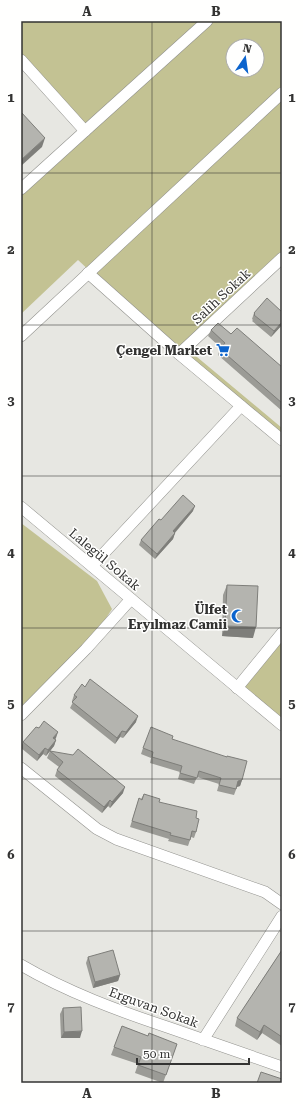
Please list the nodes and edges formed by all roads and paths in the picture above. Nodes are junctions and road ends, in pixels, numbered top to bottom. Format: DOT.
graph roads {
  1 [pos="207,21"];
  2 [pos="21,60"];
  3 [pos="282,93"];
  4 [pos="85,131"];
  5 [pos="21,189"];
  6 [pos="282,258"];
  7 [pos="88,274"];
  8 [pos="21,336"];
  9 [pos="179,354"];
  10 [pos="241,406"];
  11 [pos="282,440"];
  12 [pos="21,507"];
  13 [pos="92,566"];
  14 [pos="131,599"];
  15 [pos="282,633"];
  16 [pos="237,688"];
  17 [pos="21,715"];
  18 [pos="282,725"];
  19 [pos="21,768"];
  20 [pos="282,904"];
  21 [pos="282,916"];
  22 [pos="22,967"];
  23 [pos="203,1040"];
  24 [pos="282,1067"];
  1 -- 4 [label="street"];
  2 -- 4 [label="street"];
  3 -- 7 [label="street"];
  4 -- 5 [label="street"];
  6 -- 9 [label="street, Salih Sokak"];
  7 -- 8 [label="street"];
  7 -- 9 [label="street"];
  9 -- 10 [label="street"];
  10 -- 11 [label="street"];
  10 -- 13 [label="street"];
  12 -- 13 [label="street, Lalegül Sokak"];
  13 -- 14 [label="street, Lalegül Sokak"];
  14 -- 16 [label="street, Lalegül Sokak"];
  14 -- 17 [label="street"];
  15 -- 16 [label="street"];
  16 -- 18 [label="street, Lalegül Sokak"];
  19 -- 20 [label="street"];
  21 -- 23 [label="street"];
  22 -- 23 [label="street, Erguvan Sokak"];
  23 -- 24 [label="street, Erguvan Sokak"];
}
